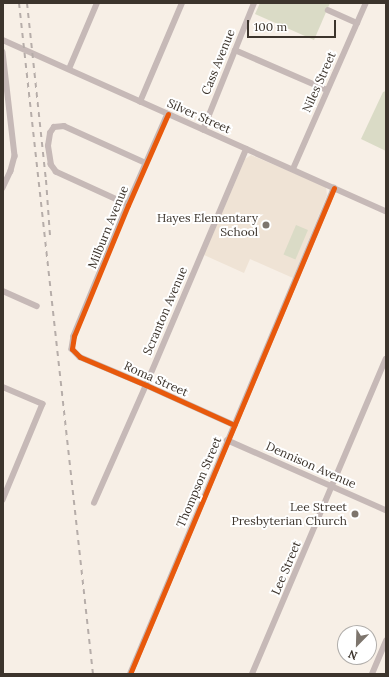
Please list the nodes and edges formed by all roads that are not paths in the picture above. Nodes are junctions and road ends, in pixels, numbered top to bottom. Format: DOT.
graph roads {
  1 [pos="97,3"];
  2 [pos="182,3"];
  3 [pos="254,3"];
  4 [pos="366,3"];
  5 [pos="328,10"];
  6 [pos="357,23"];
  7 [pos="4,41"];
  8 [pos="3,48"];
  9 [pos="235,50"];
  10 [pos="3,52"];
  11 [pos="69,69"];
  12 [pos="327,90"];
  13 [pos="140,102"];
  14 [pos="168,114"];
  15 [pos="203,130"];
  16 [pos="246,149"];
  17 [pos="146,164"];
  18 [pos="293,170"];
  19 [pos="3,188"];
  20 [pos="334,188"];
  21 [pos="128,205"];
  22 [pos="386,211"];
  23 [pos="3,291"];
  24 [pos="37,306"];
  25 [pos="72,349"];
  26 [pos="386,360"];
  27 [pos="146,385"];
  28 [pos="3,387"];
  29 [pos="234,425"];
  30 [pos="227,440"];
  31 [pos="332,487"];
  32 [pos="3,500"];
  33 [pos="94,503"];
  34 [pos="386,510"];
  35 [pos="386,640"];
  36 [pos="130,674"];
  37 [pos="252,674"];
  38 [pos="372,674"];
  1 -- 11 [label="street"];
  2 -- 13 [label="street"];
  3 -- 9 [label="street, Cass Avenue"];
  4 -- 6 [label="street, Niles Street"];
  5 -- 6 [label="street"];
  6 -- 12 [label="street, Niles Street"];
  7 -- 8 [label="street"];
  7 -- 11 [label="street, Silver Street"];
  9 -- 12 [label="street"];
  9 -- 15 [label="street, Cass Avenue"];
  10 -- 19 [label="street"];
  11 -- 13 [label="street, Silver Street"];
  12 -- 18 [label="street, Niles Street"];
  13 -- 14 [label="street, Silver Street"];
  14 -- 15 [label="street, Silver Street"];
  14 -- 17 [label="street, Milburn Avenue"];
  15 -- 16 [label="street, Silver Street"];
  16 -- 18 [label="street, Silver Street"];
  16 -- 27 [label="street, Scranton Avenue"];
  17 -- 21 [label="street, Milburn Avenue"];
  17 -- 21 [label="street"];
  18 -- 20 [label="street, Silver Street"];
  20 -- 22 [label="street, Silver Street"];
  20 -- 29 [label="street, Thompson Street"];
  21 -- 25 [label="street, Milburn Avenue"];
  23 -- 24 [label="street"];
  25 -- 27 [label="street, Roma Street"];
  26 -- 31 [label="street, Lee Street"];
  27 -- 29 [label="street, Roma Street"];
  27 -- 33 [label="street, Scranton Avenue"];
  28 -- 32 [label="street"];
  29 -- 30 [label="street, Thompson Street"];
  30 -- 31 [label="street, Dennison Avenue"];
  30 -- 36 [label="street, Thompson Street"];
  31 -- 34 [label="street, Dennison Avenue"];
  31 -- 37 [label="street, Lee Street"];
  35 -- 38 [label="street"];
}
